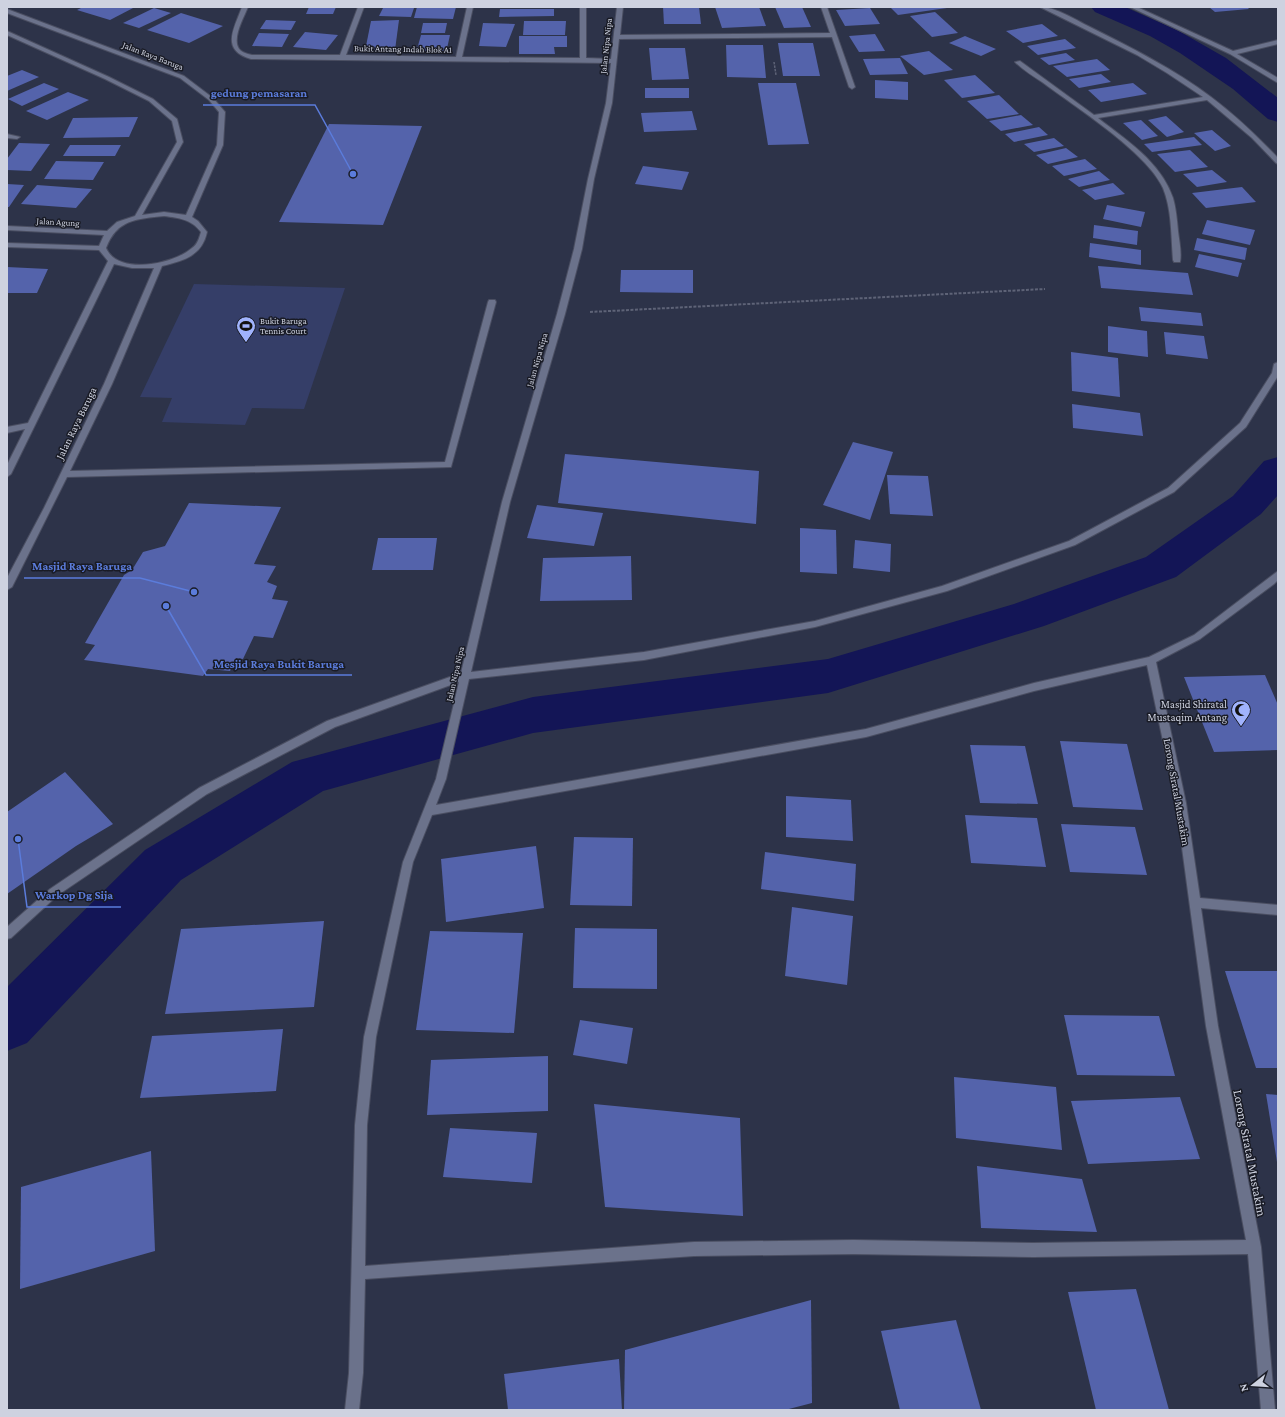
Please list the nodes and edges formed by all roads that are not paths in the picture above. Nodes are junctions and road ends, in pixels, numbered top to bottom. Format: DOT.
graph roads {
  1 [pos="245,7"];
  2 [pos="361,7"];
  3 [pos="470,7"];
  4 [pos="583,7"];
  5 [pos="620,7"];
  6 [pos="824,7"];
  7 [pos="1043,7"];
  8 [pos="1133,7"];
  9 [pos="7,11"];
  10 [pos="7,34"];
  11 [pos="833,35"];
  12 [pos="617,37"];
  13 [pos="1278,42"];
  14 [pos="1232,53"];
  15 [pos="342,57"];
  16 [pos="459,59"];
  17 [pos="583,60"];
  18 [pos="614,61"];
  19 [pos="1018,62"];
  20 [pos="1278,81"];
  21 [pos="852,87"];
  22 [pos="1209,98"];
  23 [pos="1093,117"];
  24 [pos="7,136"];
  25 [pos="17,137"];
  26 [pos="1278,162"];
  27 [pos="188,217"];
  28 [pos="137,218"];
  29 [pos="7,228"];
  30 [pos="108,233"];
  31 [pos="7,245"];
  32 [pos="102,248"];
  33 [pos="1177,260"];
  34 [pos="112,261"];
  35 [pos="159,266"];
  36 [pos="492,302"];
  37 [pos="1278,364"];
  38 [pos="30,425"];
  39 [pos="7,430"];
  40 [pos="7,474"];
  41 [pos="64,474"];
  42 [pos="1278,574"];
  43 [pos="7,588"];
  44 [pos="1151,660"];
  45 [pos="464,676"];
  46 [pos="429,811"];
  47 [pos="1194,902"];
  48 [pos="1278,910"];
  49 [pos="7,934"];
  50 [pos="1254,1247"];
  51 [pos="359,1273"];
  52 [pos="352,1410"];
  53 [pos="1268,1410"];
  1 -- 15 [label="street, Bukit Antang Indah Blok A1"];
  2 -- 15 [label="street"];
  3 -- 16 [label="street, Bukit Antang Indah Blok A1"];
  4 -- 17 [label="street"];
  5 -- 12 [label="street, Jalan Nipa Nipa"];
  6 -- 11 [label="street"];
  7 -- 22 [label="street"];
  8 -- 14 [label="street"];
  9 -- 27 [label="street, Jalan Raya Baruga"];
  10 -- 28 [label="street"];
  11 -- 12 [label="street"];
  11 -- 21 [label="street"];
  12 -- 18 [label="street, Jalan Nipa Nipa"];
  13 -- 14 [label="street"];
  14 -- 20 [label="street"];
  15 -- 16 [label="street, Bukit Antang Indah Blok A1"];
  16 -- 17 [label="street"];
  17 -- 18 [label="street"];
  18 -- 45 [label="street, Jalan Nipa Nipa"];
  19 -- 23 [label="street"];
  22 -- 23 [label="street"];
  22 -- 26 [label="street"];
  23 -- 33 [label="street"];
  24 -- 25 [label="street"];
  27 -- 28 [label="street"];
  27 -- 35 [label="street"];
  28 -- 30 [label="street"];
  29 -- 30 [label="street, Jalan Agung"];
  30 -- 32 [label="street"];
  31 -- 32 [label="street"];
  32 -- 34 [label="street"];
  34 -- 35 [label="street"];
  34 -- 38 [label="street"];
  35 -- 41 [label="street, Jalan Raya Baruga"];
  36 -- 41 [label="street"];
  37 -- 45 [label="street"];
  38 -- 39 [label="street"];
  38 -- 40 [label="street"];
  41 -- 43 [label="street, Jalan Raya Baruga"];
  42 -- 44 [label="street"];
  44 -- 46 [label="street"];
  44 -- 47 [label="street, Lorong Siratal Mustakim"];
  45 -- 46 [label="street, Jalan Nipa Nipa"];
  45 -- 49 [label="street"];
  46 -- 51 [label="street, Jalan Nipa Nipa"];
  47 -- 48 [label="street"];
  47 -- 50 [label="street, Lorong Siratal Mustakim"];
  50 -- 51 [label="street"];
  50 -- 53 [label="street, Lorong Siratal Mustakim"];
  51 -- 52 [label="street, Jalan Nipa Nipa"];
}
